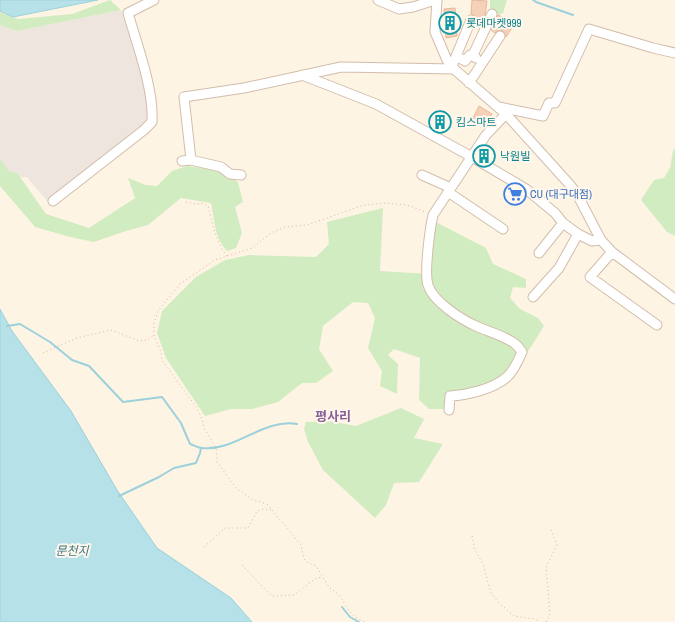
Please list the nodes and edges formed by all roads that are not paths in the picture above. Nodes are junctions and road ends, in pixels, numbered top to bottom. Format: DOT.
graph roads {
  1 [pos="154,0"];
  2 [pos="378,0"];
  3 [pos="436,0"];
  4 [pos="492,14"];
  5 [pos="471,20"];
  6 [pos="675,52"];
  7 [pos="473,55"];
  8 [pos="456,56"];
  9 [pos="480,62"];
  10 [pos="453,68"];
  11 [pos="302,75"];
  12 [pos="468,82"];
  13 [pos="497,106"];
  14 [pos="506,114"];
  15 [pos="472,157"];
  16 [pos="191,160"];
  17 [pos="182,161"];
  18 [pos="241,175"];
  19 [pos="422,175"];
  20 [pos="450,190"];
  21 [pos="53,201"];
  22 [pos="563,223"];
  23 [pos="503,229"];
  24 [pos="578,234"];
  25 [pos="601,240"];
  26 [pos="612,252"];
  27 [pos="539,253"];
  28 [pos="533,297"];
  29 [pos="675,299"];
  30 [pos="657,325"];
  31 [pos="449,410"];
  1 -- 21 [label="street"];
  2 -- 3 [label="street"];
  3 -- 10 [label="street"];
  4 -- 7 [label="street"];
  5 -- 8 [label="street"];
  6 -- 13 [label="street"];
  7 -- 8 [label="street"];
  7 -- 9 [label="street"];
  8 -- 10 [label="street"];
  9 -- 12 [label="street"];
  9 -- 12 [label="street"];
  10 -- 11 [label="street"];
  10 -- 12 [label="street"];
  11 -- 15 [label="street"];
  11 -- 16 [label="street"];
  12 -- 13 [label="street"];
  13 -- 14 [label="street"];
  14 -- 15 [label="street"];
  14 -- 25 [label="street"];
  15 -- 20 [label="street"];
  15 -- 22 [label="street"];
  16 -- 17 [label="street"];
  16 -- 18 [label="street"];
  19 -- 20 [label="street"];
  20 -- 23 [label="street"];
  20 -- 31 [label="street"];
  22 -- 24 [label="street"];
  22 -- 27 [label="street"];
  24 -- 25 [label="street"];
  24 -- 28 [label="street"];
  25 -- 26 [label="street"];
  26 -- 29 [label="street"];
  26 -- 30 [label="street"];
}
